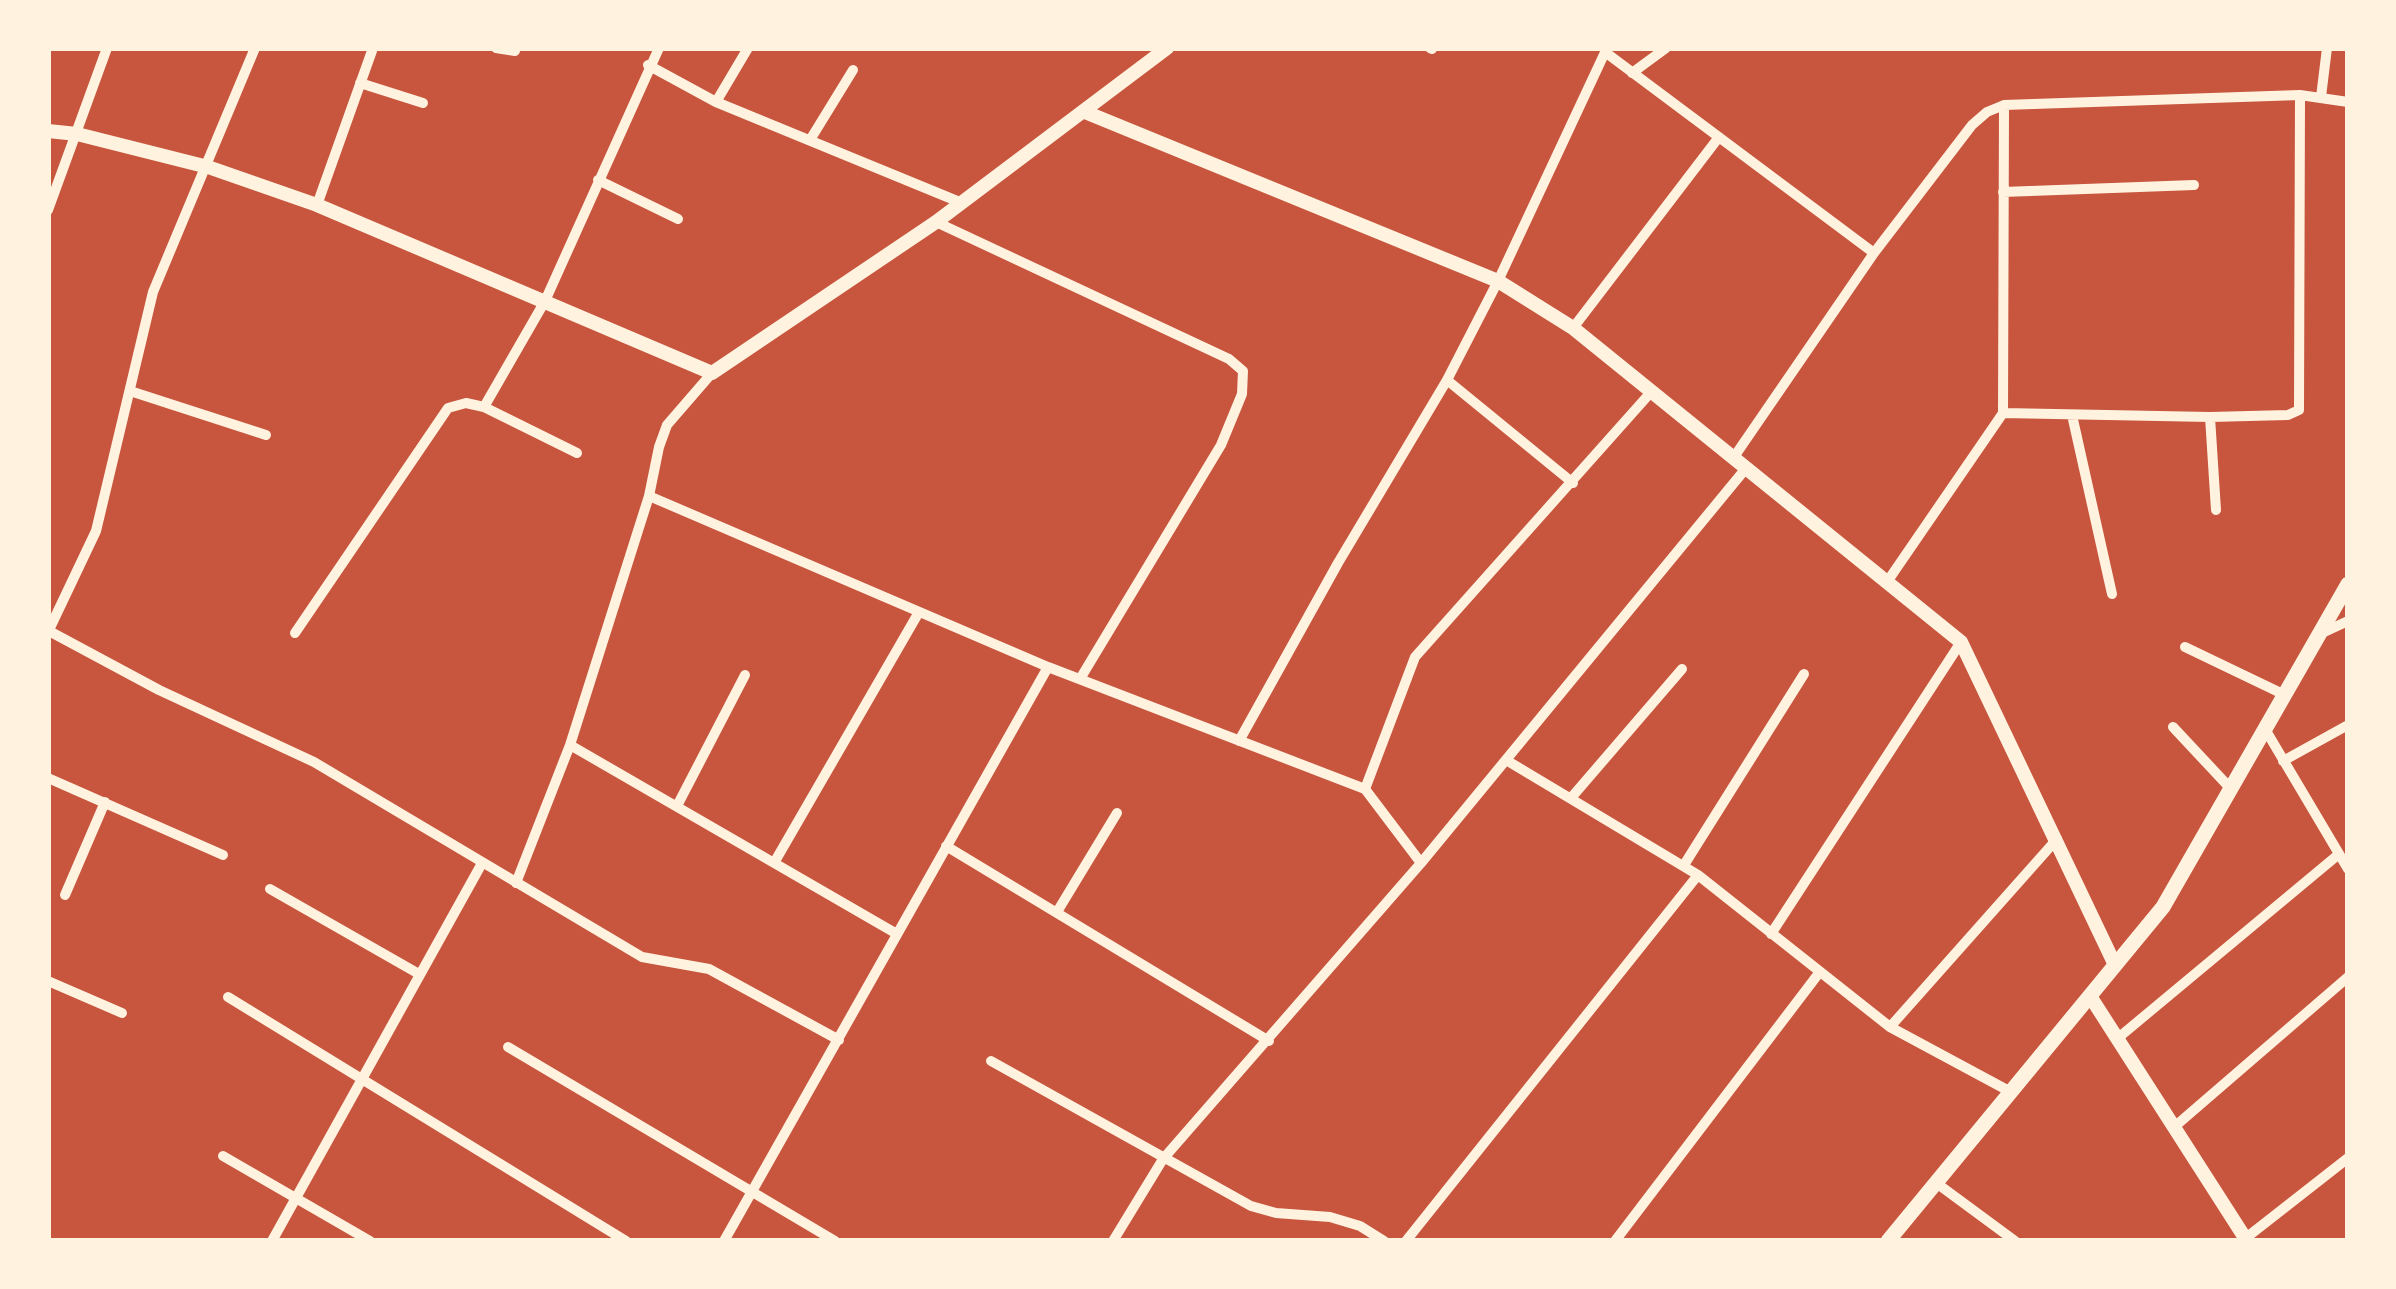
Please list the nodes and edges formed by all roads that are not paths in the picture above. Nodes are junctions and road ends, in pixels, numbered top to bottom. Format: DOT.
graph roads {
  1 [pos="107,48"];
  2 [pos="255,48"];
  3 [pos="373,48"];
  4 [pos="496,48"];
  5 [pos="658,48"];
  6 [pos="748,48"];
  7 [pos="1167,48"];
  8 [pos="1666,48"];
  9 [pos="2327,48"];
  10 [pos="1606,50"];
  11 [pos="515,51"];
  12 [pos="648,64"];
  13 [pos="853,70"];
  14 [pos="1632,73"];
  15 [pos="360,83"];
  16 [pos="2300,95"];
  17 [pos="2321,98"];
  18 [pos="716,102"];
  19 [pos="2348,102"];
  20 [pos="423,103"];
  21 [pos="2004,105"];
  22 [pos="1085,112"];
  23 [pos="48,131"];
  24 [pos="77,134"];
  25 [pos="1719,137"];
  26 [pos="810,140"];
  27 [pos="208,167"];
  28 [pos="598,180"];
  29 [pos="2194,185"];
  30 [pos="2003,192"];
  31 [pos="962,203"];
  32 [pos="317,205"];
  33 [pos="48,210"];
  34 [pos="678,219"];
  35 [pos="936,222"];
  36 [pos="1874,253"];
  37 [pos="1498,280"];
  38 [pos="545,301"];
  39 [pos="1573,328"];
  40 [pos="712,373"];
  41 [pos="1448,380"];
  42 [pos="130,391"];
  43 [pos="1652,391"];
  44 [pos="484,407"];
  45 [pos="2003,412"];
  46 [pos="2072,415"];
  47 [pos="2210,417"];
  48 [pos="266,435"];
  49 [pos="578,452"];
  50 [pos="1741,462"];
  51 [pos="1573,483"];
  52 [pos="649,496"];
  53 [pos="2216,509"];
  54 [pos="1887,582"];
  55 [pos="2348,584"];
  56 [pos="2112,593"];
  57 [pos="919,612"];
  58 [pos="2348,621"];
  59 [pos="48,632"];
  60 [pos="295,633"];
  61 [pos="2319,634"];
  62 [pos="1961,642"];
  63 [pos="2185,647"];
  64 [pos="1048,667"];
  65 [pos="1682,669"];
  66 [pos="1804,674"];
  67 [pos="745,675"];
  68 [pos="1080,680"];
  69 [pos="2284,695"];
  70 [pos="2348,725"];
  71 [pos="2173,727"];
  72 [pos="2265,729"];
  73 [pos="1240,741"];
  74 [pos="570,745"];
  75 [pos="1506,760"];
  76 [pos="2283,760"];
  77 [pos="48,778"];
  78 [pos="1365,789"];
  79 [pos="2231,789"];
  80 [pos="1571,798"];
  81 [pos="105,802"];
  82 [pos="677,806"];
  83 [pos="1117,813"];
  84 [pos="2057,839"];
  85 [pos="946,846"];
  86 [pos="2338,854"];
  87 [pos="223,855"];
  88 [pos="774,863"];
  89 [pos="1421,863"];
  90 [pos="481,865"];
  91 [pos="1684,865"];
  92 [pos="2348,869"];
  93 [pos="1698,875"];
  94 [pos="516,883"];
  95 [pos="270,889"];
  96 [pos="65,895"];
  97 [pos="1057,912"];
  98 [pos="897,934"];
  99 [pos="1772,934"];
  100 [pos="2115,965"];
  101 [pos="1819,973"];
  102 [pos="419,974"];
  103 [pos="2348,977"];
  104 [pos="48,981"];
  105 [pos="2090,996"];
  106 [pos="228,997"];
  107 [pos="122,1012"];
  108 [pos="1890,1027"];
  109 [pos="2118,1038"];
  110 [pos="839,1040"];
  111 [pos="1269,1041"];
  112 [pos="508,1047"];
  113 [pos="991,1061"];
  114 [pos="361,1076"];
  115 [pos="2009,1091"];
  116 [pos="2173,1129"];
  117 [pos="223,1156"];
  118 [pos="2348,1158"];
  119 [pos="1163,1159"];
  120 [pos="1935,1182"];
  121 [pos="752,1191"];
  122 [pos="295,1198"];
  123 [pos="2244,1240"];
  124 [pos="272,1241"];
  125 [pos="370,1241"];
  126 [pos="626,1241"];
  127 [pos="724,1241"];
  128 [pos="835,1241"];
  129 [pos="1113,1241"];
  130 [pos="1384,1241"];
  131 [pos="1406,1241"];
  132 [pos="1615,1241"];
  133 [pos="1888,1241"];
  134 [pos="2015,1241"];
  1 -- 24 [label="street"];
  2 -- 27 [label="street"];
  3 -- 15 [label="street"];
  4 -- 11 [label="street"];
  5 -- 12 [label="street"];
  6 -- 18 [label="street"];
  7 -- 22 [label="street"];
  8 -- 14 [label="street"];
  9 -- 17 [label="street"];
  10 -- 14 [label="street"];
  10 -- 37 [label="street"];
  12 -- 18 [label="street"];
  12 -- 28 [label="street"];
  13 -- 26 [label="street"];
  14 -- 25 [label="street"];
  15 -- 20 [label="street"];
  15 -- 32 [label="street"];
  16 -- 17 [label="street"];
  16 -- 21 [label="street"];
  16 -- 47 [label="street"];
  17 -- 19 [label="street"];
  18 -- 26 [label="street"];
  21 -- 30 [label="street"];
  21 -- 36 [label="street"];
  22 -- 31 [label="street"];
  22 -- 37 [label="street"];
  23 -- 24 [label="street"];
  24 -- 27 [label="street"];
  24 -- 33 [label="street"];
  25 -- 36 [label="street"];
  25 -- 39 [label="street"];
  26 -- 31 [label="street"];
  27 -- 32 [label="street"];
  27 -- 42 [label="street"];
  28 -- 34 [label="street"];
  28 -- 38 [label="street"];
  29 -- 30 [label="street"];
  30 -- 45 [label="street"];
  31 -- 35 [label="street"];
  32 -- 38 [label="street"];
  35 -- 40 [label="street"];
  35 -- 68 [label="street"];
  36 -- 50 [label="street"];
  37 -- 39 [label="street"];
  37 -- 41 [label="street"];
  38 -- 40 [label="street"];
  38 -- 44 [label="street"];
  39 -- 43 [label="street"];
  40 -- 52 [label="street"];
  41 -- 51 [label="street"];
  41 -- 73 [label="street"];
  42 -- 48 [label="street"];
  42 -- 59 [label="street"];
  43 -- 50 [label="street"];
  43 -- 51 [label="street"];
  44 -- 49 [label="street"];
  44 -- 60 [label="street"];
  45 -- 46 [label="street"];
  45 -- 54 [label="street"];
  46 -- 47 [label="street"];
  46 -- 56 [label="street"];
  47 -- 53 [label="street"];
  50 -- 54 [label="street"];
  50 -- 75 [label="street"];
  51 -- 78 [label="street"];
  52 -- 57 [label="street"];
  52 -- 74 [label="street"];
  54 -- 62 [label="street"];
  55 -- 61 [label="main road"];
  57 -- 64 [label="street"];
  57 -- 88 [label="street"];
  58 -- 61 [label="street"];
  59 -- 90 [label="street"];
  61 -- 69 [label="main road"];
  62 -- 84 [label="street"];
  62 -- 99 [label="street"];
  63 -- 69 [label="street"];
  64 -- 68 [label="street"];
  64 -- 85 [label="street"];
  65 -- 80 [label="street"];
  66 -- 91 [label="street"];
  67 -- 82 [label="street"];
  68 -- 73 [label="street"];
  69 -- 72 [label="main road"];
  70 -- 76 [label="street"];
  71 -- 79 [label="street"];
  72 -- 76 [label="street"];
  72 -- 79 [label="main road"];
  73 -- 78 [label="street"];
  74 -- 82 [label="street"];
  74 -- 94 [label="street"];
  75 -- 80 [label="street"];
  75 -- 89 [label="street"];
  76 -- 86 [label="street"];
  77 -- 81 [label="street"];
  78 -- 89 [label="street"];
  79 -- 100 [label="main road"];
  80 -- 91 [label="street"];
  81 -- 87 [label="street"];
  81 -- 96 [label="street"];
  82 -- 88 [label="street"];
  83 -- 97 [label="street"];
  84 -- 100 [label="street"];
  84 -- 108 [label="street"];
  85 -- 97 [label="street"];
  85 -- 98 [label="street"];
  86 -- 92 [label="street"];
  86 -- 109 [label="street"];
  88 -- 98 [label="street"];
  89 -- 111 [label="street"];
  90 -- 94 [label="street"];
  90 -- 102 [label="street"];
  91 -- 93 [label="street"];
  93 -- 99 [label="street"];
  93 -- 131 [label="street"];
  94 -- 110 [label="street"];
  95 -- 102 [label="street"];
  97 -- 111 [label="street"];
  98 -- 110 [label="street"];
  99 -- 101 [label="street"];
  100 -- 105 [label="main road"];
  101 -- 108 [label="street"];
  101 -- 132 [label="street"];
  102 -- 114 [label="street"];
  103 -- 116 [label="street"];
  104 -- 107 [label="street"];
  105 -- 109 [label="street"];
  105 -- 115 [label="main road"];
  106 -- 114 [label="street"];
  108 -- 115 [label="street"];
  109 -- 116 [label="street"];
  110 -- 121 [label="street"];
  111 -- 119 [label="street"];
  112 -- 121 [label="street"];
  113 -- 119 [label="street"];
  114 -- 122 [label="street"];
  114 -- 126 [label="street"];
  115 -- 120 [label="main road"];
  116 -- 123 [label="street"];
  117 -- 122 [label="street"];
  118 -- 123 [label="street"];
  119 -- 129 [label="street"];
  119 -- 130 [label="street"];
  120 -- 133 [label="main road"];
  120 -- 134 [label="street"];
  121 -- 127 [label="street"];
  121 -- 128 [label="street"];
  122 -- 124 [label="street"];
  122 -- 125 [label="street"];
}
